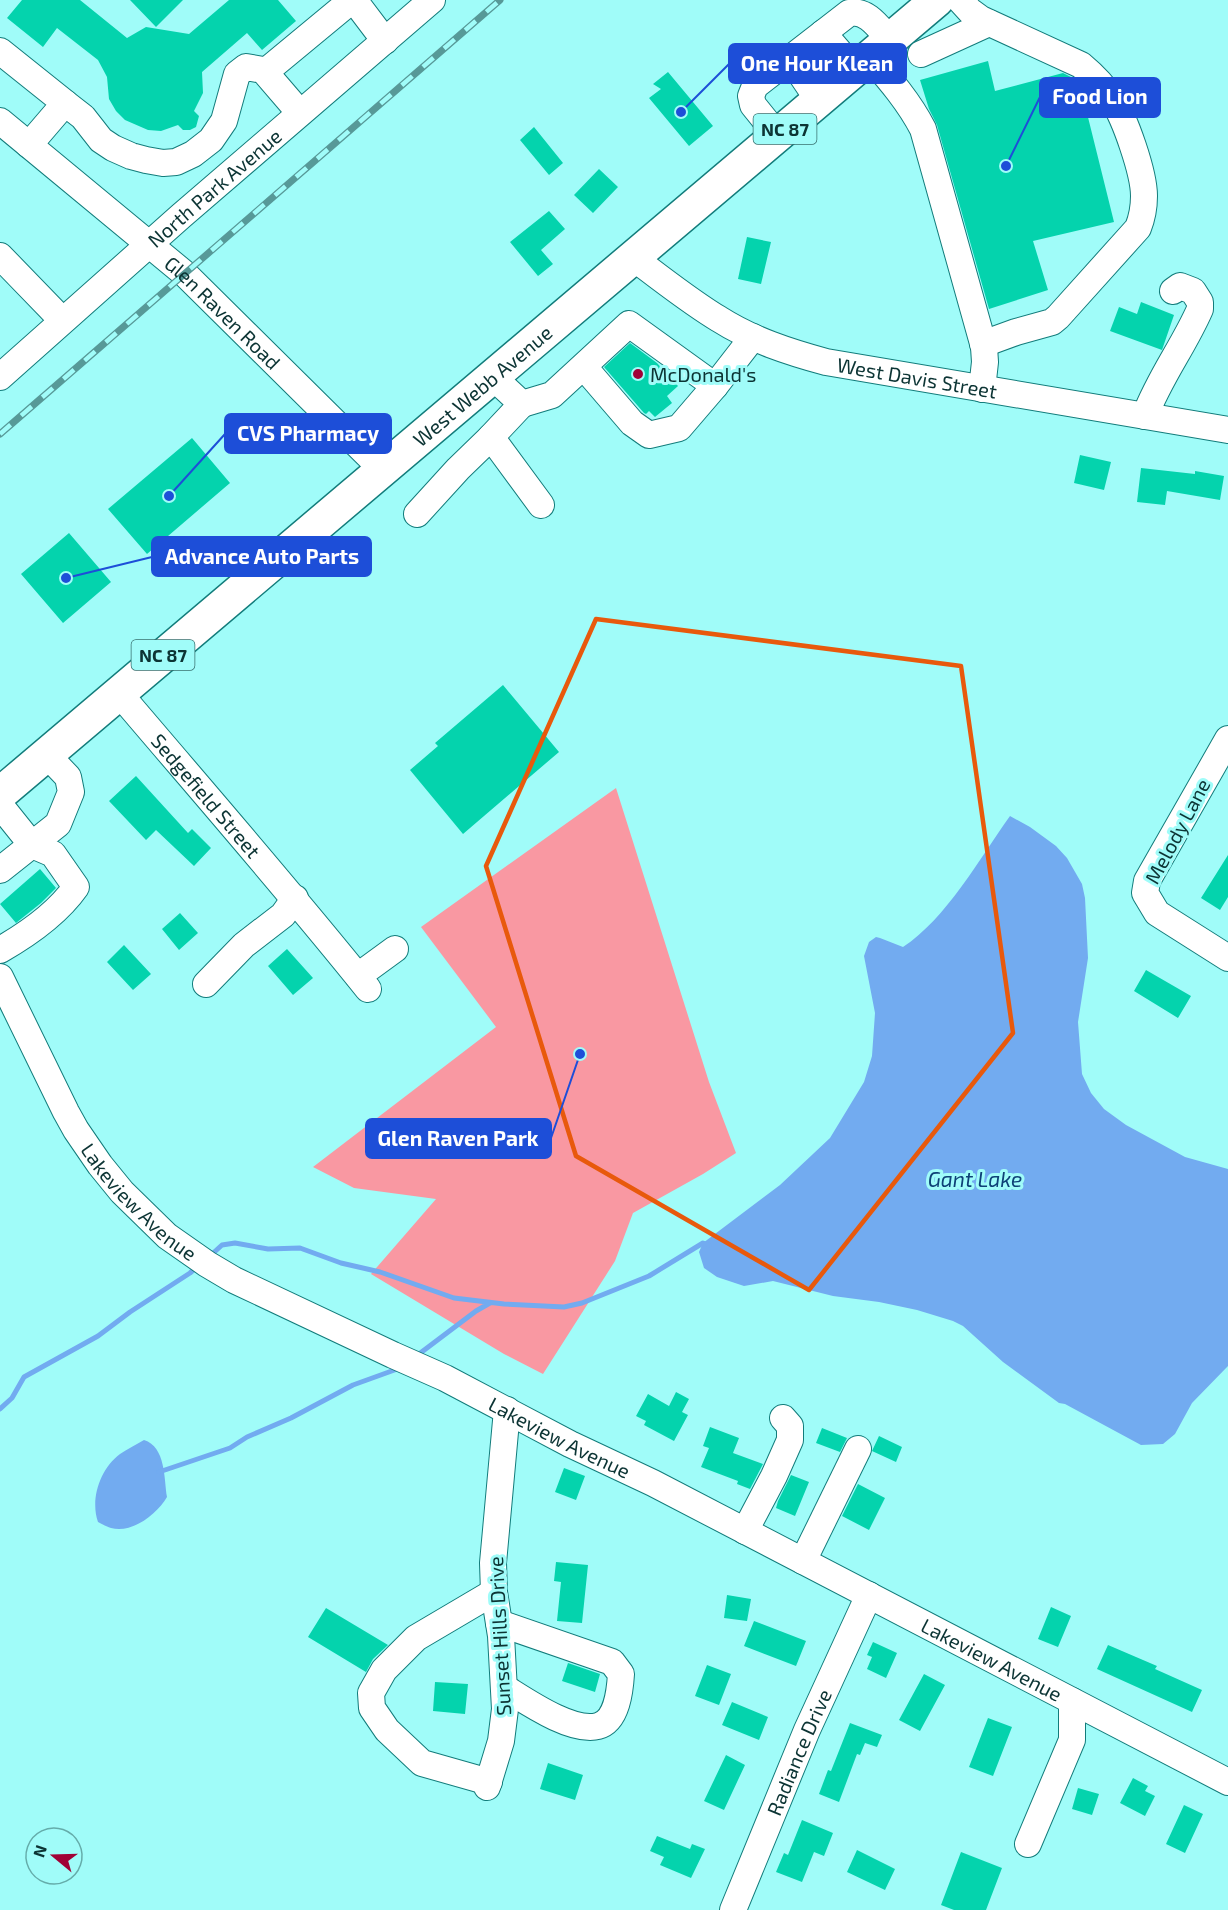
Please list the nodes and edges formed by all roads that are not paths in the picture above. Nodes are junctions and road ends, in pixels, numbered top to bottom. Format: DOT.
graph roads {
  1 [pos="432,0"];
  2 [pos="937,0"];
  3 [pos="960,0"];
  4 [pos="358,2"];
  5 [pos="989,23"];
  6 [pos="823,33"];
  7 [pos="385,40"];
  8 [pos="0,51"];
  9 [pos="921,54"];
  10 [pos="872,56"];
  11 [pos="790,58"];
  12 [pos="265,72"];
  13 [pos="819,101"];
  14 [pos="65,103"];
  15 [pos="300,113"];
  16 [pos="0,121"];
  17 [pos="778,136"];
  18 [pos="28,145"];
  19 [pos="150,244"];
  20 [pos="0,256"];
  21 [pos="632,257"];
  22 [pos="1173,291"];
  23 [pos="62,320"];
  24 [pos="753,338"];
  25 [pos="983,344"];
  26 [pos="584,367"];
  27 [pos="492,376"];
  28 [pos="0,377"];
  29 [pos="716,386"];
  30 [pos="982,389"];
  31 [pos="522,404"];
  32 [pos="1145,416"];
  33 [pos="1228,430"];
  34 [pos="491,436"];
  35 [pos="382,469"];
  36 [pos="541,505"];
  37 [pos="417,514"];
  38 [pos="118,692"];
  39 [pos="1228,739"];
  40 [pos="46,754"];
  41 [pos="0,794"];
  42 [pos="0,805"];
  43 [pos="43,849"];
  44 [pos="0,870"];
  45 [pos="295,898"];
  46 [pos="395,949"];
  47 [pos="0,950"];
  48 [pos="1228,958"];
  49 [pos="0,977"];
  50 [pos="206,984"];
  51 [pos="507,1410"];
  52 [pos="783,1418"];
  53 [pos="858,1449"];
  54 [pos="745,1531"];
  55 [pos="803,1561"];
  56 [pos="494,1592"];
  57 [pos="869,1595"];
  58 [pos="499,1623"];
  59 [pos="505,1688"];
  60 [pos="1072,1701"];
  61 [pos="1228,1782"];
  62 [pos="1028,1844"];
  63 [pos="733,1910"];
  1 -- 7 [label="street, North Park Avenue"];
  2 -- 10 [label="highway, West Webb Avenue / NC 87"];
  3 -- 5 [label="street"];
  4 -- 7 [label="street"];
  4 -- 12 [label="street"];
  5 -- 9 [label="street"];
  5 -- 25 [label="street"];
  6 -- 10 [label="street"];
  6 -- 10 [label="street"];
  6 -- 11 [label="street"];
  7 -- 15 [label="street, North Park Avenue"];
  8 -- 14 [label="street"];
  10 -- 13 [label="highway, West Webb Avenue / NC 87"];
  10 -- 25 [label="street"];
  11 -- 13 [label="street"];
  11 -- 17 [label="street"];
  12 -- 14 [label="street"];
  12 -- 15 [label="street"];
  13 -- 17 [label="highway, West Webb Avenue / NC 87"];
  14 -- 18 [label="street"];
  15 -- 19 [label="street, North Park Avenue"];
  16 -- 18 [label="street, Glen Raven Road"];
  17 -- 21 [label="highway, West Webb Avenue / NC 87"];
  18 -- 19 [label="street, Glen Raven Road"];
  19 -- 23 [label="street, North Park Avenue"];
  19 -- 35 [label="street, Glen Raven Road"];
  20 -- 23 [label="street"];
  21 -- 24 [label="street, West Davis Street"];
  21 -- 27 [label="highway, West Webb Avenue / NC 87"];
  22 -- 32 [label="street"];
  23 -- 28 [label="street, North Park Avenue"];
  24 -- 29 [label="street"];
  24 -- 30 [label="street, West Davis Street"];
  25 -- 30 [label="street"];
  26 -- 29 [label="street"];
  26 -- 29 [label="street"];
  26 -- 31 [label="street"];
  27 -- 31 [label="street"];
  27 -- 35 [label="highway, West Webb Avenue / NC 87"];
  30 -- 32 [label="street, West Davis Street"];
  31 -- 34 [label="street"];
  32 -- 33 [label="street, West Davis Street"];
  34 -- 36 [label="street"];
  34 -- 37 [label="street"];
  35 -- 38 [label="highway, West Webb Avenue / NC 87"];
  38 -- 40 [label="highway, West Webb Avenue / NC 87"];
  38 -- 45 [label="street, Sedgefield Street"];
  39 -- 48 [label="street, Melody Lane"];
  40 -- 41 [label="highway, West Webb Avenue / NC 87"];
  40 -- 43 [label="street"];
  42 -- 43 [label="street"];
  43 -- 44 [label="street"];
  43 -- 47 [label="street"];
  45 -- 46 [label="street, Sedgefield Street"];
  45 -- 50 [label="street"];
  49 -- 51 [label="street, Lakeview Avenue"];
  51 -- 54 [label="street, Lakeview Avenue"];
  51 -- 56 [label="street, Sunset Hills Drive"];
  52 -- 54 [label="street"];
  53 -- 55 [label="street"];
  54 -- 55 [label="street, Lakeview Avenue"];
  55 -- 57 [label="street, Lakeview Avenue"];
  56 -- 58 [label="street, Sunset Hills Drive"];
  56 -- 59 [label="street, Sunset Hills Drive"];
  57 -- 60 [label="street, Lakeview Avenue"];
  57 -- 63 [label="street, Radiance Drive"];
  58 -- 59 [label="street, Sunset Hills Drive"];
  58 -- 59 [label="street"];
  60 -- 61 [label="street, Lakeview Avenue"];
  60 -- 62 [label="street"];
}
